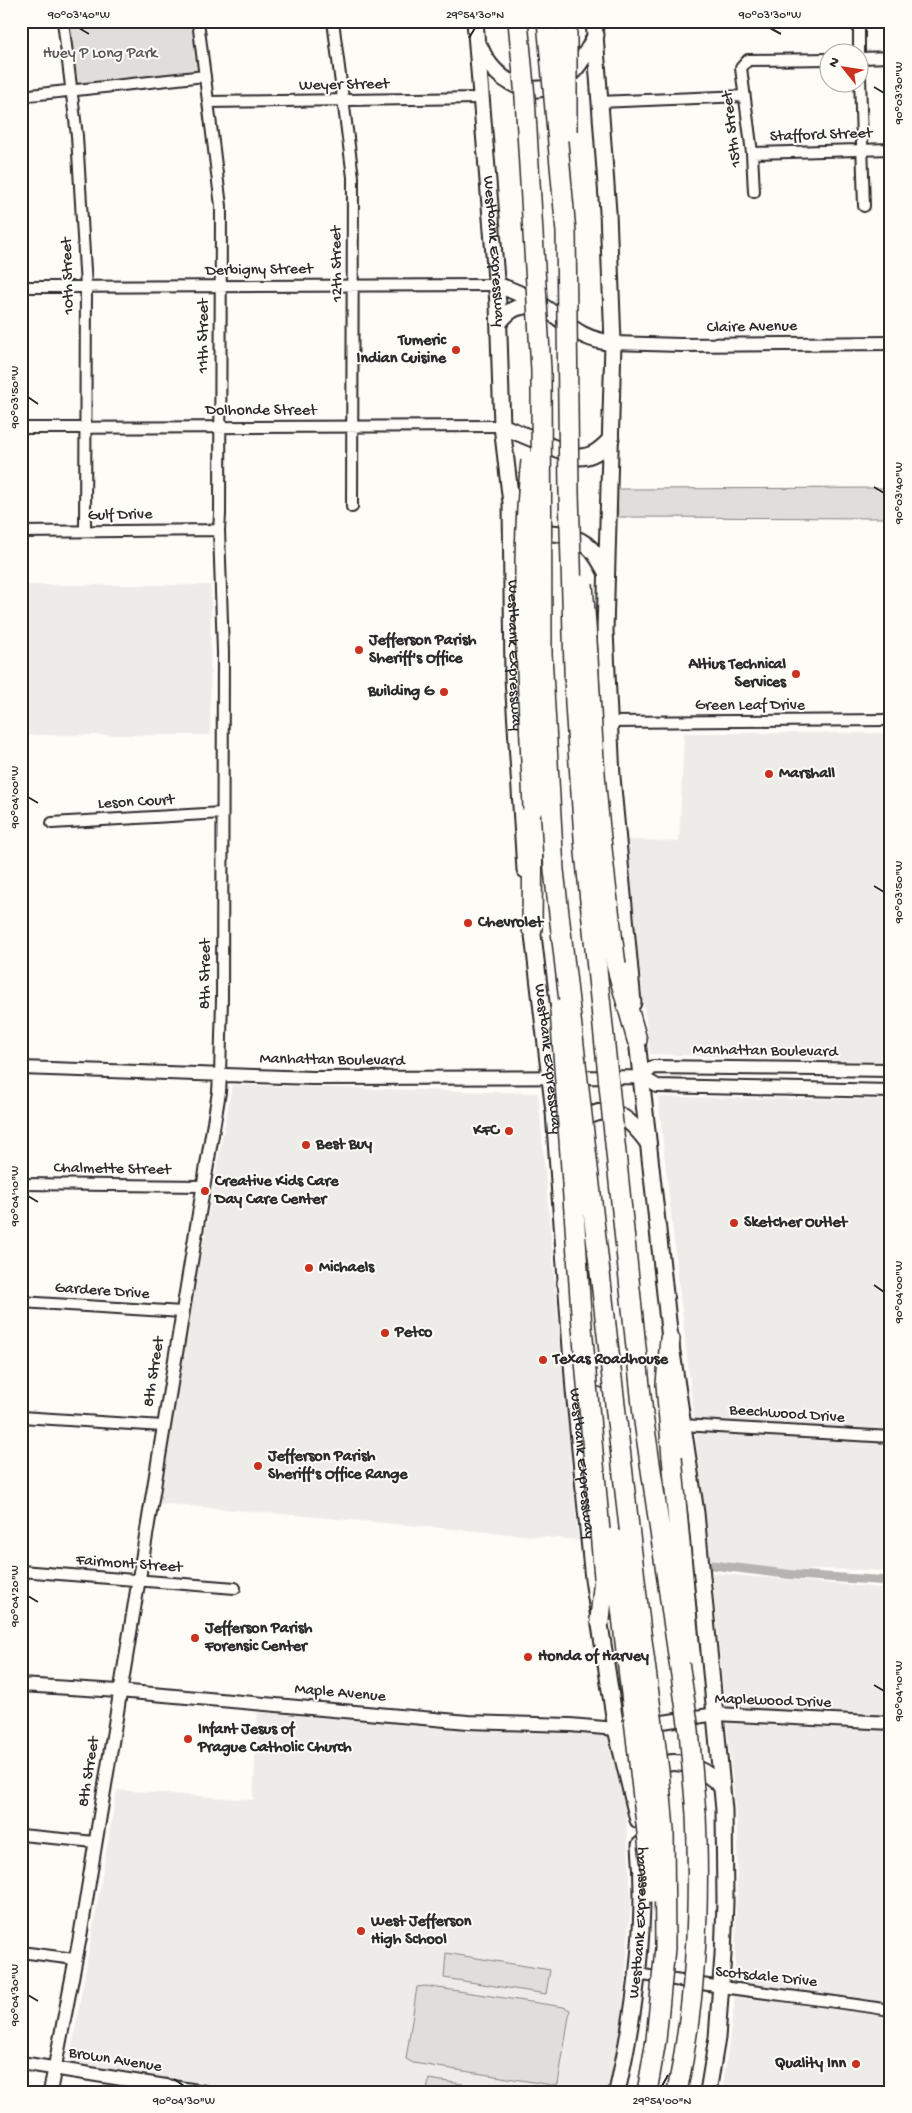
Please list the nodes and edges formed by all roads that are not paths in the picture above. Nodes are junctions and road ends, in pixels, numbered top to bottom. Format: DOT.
graph roads {
  1 [pos="63,21"];
  2 [pos="198,21"];
  3 [pos="333,21"];
  4 [pos="511,21"];
  5 [pos="518,21"];
  6 [pos="547,21"];
  7 [pos="566,21"];
  8 [pos="859,21"];
  9 [pos="476,27"];
  10 [pos="595,28"];
  11 [pos="859,42"];
  12 [pos="891,57"];
  13 [pos="870,58"];
  14 [pos="820,59"];
  15 [pos="205,76"];
  16 [pos="71,90"];
  17 [pos="860,92"];
  18 [pos="21,96"];
  19 [pos="744,96"];
  20 [pos="525,97"];
  21 [pos="480,98"];
  22 [pos="343,101"];
  23 [pos="208,102"];
  24 [pos="599,102"];
  25 [pos="891,149"];
  26 [pos="860,150"];
  27 [pos="752,153"];
  28 [pos="754,192"];
  29 [pos="864,206"];
  30 [pos="566,232"];
  31 [pos="353,285"];
  32 [pos="497,285"];
  33 [pos="21,287"];
  34 [pos="86,287"];
  35 [pos="219,287"];
  36 [pos="541,305"];
  37 [pos="499,323"];
  38 [pos="613,343"];
  39 [pos="891,343"];
  40 [pos="541,370"];
  41 [pos="219,426"];
  42 [pos="353,426"];
  43 [pos="502,426"];
  44 [pos="21,428"];
  45 [pos="86,428"];
  46 [pos="611,439"];
  47 [pos="569,492"];
  48 [pos="352,507"];
  49 [pos="218,530"];
  50 [pos="85,531"];
  51 [pos="21,532"];
  52 [pos="512,571"];
  53 [pos="606,572"];
  54 [pos="223,652"];
  55 [pos="891,720"];
  56 [pos="609,722"];
  57 [pos="222,813"];
  58 [pos="52,822"];
  59 [pos="532,929"];
  60 [pos="567,977"];
  61 [pos="637,1040"];
  62 [pos="21,1068"];
  63 [pos="771,1069"];
  64 [pos="891,1070"];
  65 [pos="220,1075"];
  66 [pos="642,1077"];
  67 [pos="550,1078"];
  68 [pos="728,1087"];
  69 [pos="891,1091"];
  70 [pos="648,1143"];
  71 [pos="557,1146"];
  72 [pos="21,1184"];
  73 [pos="203,1186"];
  74 [pos="567,1283"];
  75 [pos="21,1302"];
  76 [pos="182,1312"];
  77 [pos="670,1339"];
  78 [pos="21,1418"];
  79 [pos="676,1424"];
  80 [pos="163,1426"];
  81 [pos="891,1437"];
  82 [pos="21,1571"];
  83 [pos="137,1582"];
  84 [pos="235,1588"];
  85 [pos="600,1620"];
  86 [pos="21,1685"];
  87 [pos="119,1691"];
  88 [pos="716,1714"];
  89 [pos="655,1723"];
  90 [pos="891,1723"];
  91 [pos="616,1729"];
  92 [pos="721,1786"];
  93 [pos="634,1801"];
  94 [pos="696,1814"];
  95 [pos="21,1835"];
  96 [pos="95,1842"];
  97 [pos="665,1948"];
  98 [pos="21,1952"];
  99 [pos="74,1959"];
  100 [pos="638,1974"];
  101 [pos="720,1988"];
  102 [pos="891,2010"];
  103 [pos="21,2062"];
  104 [pos="56,2068"];
  105 [pos="169,2089"];
  106 [pos="620,2089"];
  107 [pos="50,2092"];
  108 [pos="204,2092"];
  109 [pos="646,2092"];
  110 [pos="677,2092"];
  111 [pos="708,2092"];
  1 -- 16 [label="street, 10th Street"];
  2 -- 15 [label="street, 11th Street"];
  3 -- 22 [label="street, 12th Street"];
  4 -- 20 [label="highway, bridge"];
  5 -- 20 [label="highway, Westbank Expressway, bridge"];
  6 -- 30 [label="highway, bridge"];
  7 -- 30 [label="highway, bridge"];
  8 -- 11 [label="street"];
  9 -- 10 [label="main road"];
  9 -- 21 [label="main road, Westbank Expressway"];
  10 -- 24 [label="main road"];
  12 -- 13 [label="street"];
  14 -- 19 [label="street, 15th Street"];
  15 -- 16 [label="street"];
  15 -- 23 [label="street, 11th Street"];
  16 -- 18 [label="street"];
  16 -- 34 [label="street, 10th Street"];
  17 -- 26 [label="street"];
  19 -- 24 [label="street"];
  19 -- 27 [label="street, 15th Street"];
  20 -- 40 [label="highway, Westbank Expressway, bridge"];
  21 -- 22 [label="street, Weyer Street"];
  21 -- 32 [label="main road, Westbank Expressway"];
  22 -- 23 [label="street, Weyer Street"];
  22 -- 31 [label="street, 12th Street"];
  23 -- 35 [label="street, 11th Street"];
  24 -- 38 [label="main road"];
  25 -- 26 [label="street, Stafford Street"];
  26 -- 27 [label="street, Stafford Street"];
  26 -- 29 [label="street"];
  27 -- 28 [label="street, 15th Street"];
  30 -- 47 [label="highway, bridge"];
  31 -- 32 [label="street, Derbigny Street"];
  31 -- 35 [label="street, Derbigny Street"];
  31 -- 42 [label="street, 12th Street"];
  32 -- 36 [label="main road"];
  32 -- 37 [label="main road, Westbank Expressway"];
  33 -- 34 [label="street, Derbigny Street"];
  34 -- 35 [label="street, Derbigny Street"];
  34 -- 45 [label="street, 10th Street"];
  35 -- 41 [label="street, 11th Street"];
  36 -- 37 [label="main road"];
  36 -- 38 [label="main road"];
  37 -- 43 [label="main road, Westbank Expressway"];
  38 -- 39 [label="street, Claire Avenue"];
  38 -- 46 [label="main road"];
  40 -- 59 [label="highway, bridge"];
  40 -- 60 [label="highway, Westbank Expressway, bridge"];
  41 -- 42 [label="street, Dolhonde Street"];
  41 -- 45 [label="street, Dolhonde Street"];
  41 -- 49 [label="street, 11th Street"];
  42 -- 43 [label="street, Dolhonde Street"];
  42 -- 48 [label="street, 12th Street"];
  43 -- 46 [label="main road"];
  43 -- 52 [label="main road, Westbank Expressway"];
  44 -- 45 [label="street, Dolhonde Street"];
  45 -- 50 [label="street, 10th Street"];
  46 -- 53 [label="main road"];
  47 -- 61 [label="highway, bridge"];
  47 -- 94 [label="highway, bridge"];
  49 -- 50 [label="street, Gulf Drive"];
  49 -- 54 [label="street, 11th Street"];
  50 -- 51 [label="street, Gulf Drive"];
  52 -- 53 [label="main road"];
  52 -- 59 [label="main road, Westbank Expressway"];
  53 -- 56 [label="main road"];
  54 -- 57 [label="street, 8th Street"];
  55 -- 56 [label="street, Green Leaf Drive"];
  56 -- 61 [label="main road"];
  57 -- 58 [label="street, Leson Court"];
  57 -- 65 [label="street, 8th Street"];
  59 -- 67 [label="main road, Westbank Expressway"];
  60 -- 85 [label="highway, bridge"];
  60 -- 97 [label="highway, Westbank Expressway, bridge"];
  61 -- 66 [label="main road"];
  62 -- 65 [label="street, Manhattan Boulevard"];
  63 -- 64 [label="street, Manhattan Boulevard"];
  63 -- 66 [label="street, Manhattan Boulevard"];
  63 -- 68 [label="street"];
  65 -- 67 [label="street, Manhattan Boulevard"];
  65 -- 73 [label="street, 8th Street"];
  66 -- 67 [label="street, Manhattan Boulevard"];
  66 -- 68 [label="street, Manhattan Boulevard"];
  66 -- 70 [label="main road"];
  67 -- 71 [label="main road, Westbank Expressway"];
  68 -- 69 [label="street, Manhattan Boulevard"];
  70 -- 71 [label="main road"];
  70 -- 77 [label="main road"];
  71 -- 74 [label="main road, Westbank Expressway"];
  72 -- 73 [label="street, Chalmette Street"];
  73 -- 76 [label="street, 8th Street"];
  74 -- 85 [label="main road, Westbank Expressway"];
  74 -- 97 [label="highway, bridge"];
  75 -- 76 [label="street, Gardere Drive"];
  76 -- 80 [label="street, 8th Street"];
  77 -- 79 [label="highway"];
  78 -- 80 [label="street"];
  79 -- 81 [label="street, Beechwood Drive"];
  79 -- 88 [label="main road"];
  79 -- 94 [label="highway, bridge"];
  80 -- 83 [label="street, 8th Street"];
  82 -- 83 [label="street, Fairmont Street"];
  83 -- 84 [label="street, Fairmont Street"];
  83 -- 87 [label="street, 8th Street"];
  85 -- 91 [label="main road, Westbank Expressway"];
  86 -- 87 [label="street, Maple Avenue"];
  87 -- 91 [label="street, Maple Avenue"];
  87 -- 96 [label="street, 8th Street"];
  88 -- 89 [label="street, Maplewood Drive"];
  88 -- 90 [label="street, Maplewood Drive"];
  88 -- 92 [label="main road"];
  89 -- 91 [label="street, Maple Avenue"];
  91 -- 93 [label="main road, Westbank Expressway"];
  92 -- 93 [label="main road"];
  92 -- 101 [label="main road"];
  93 -- 100 [label="main road, Westbank Expressway"];
  94 -- 110 [label="highway, bridge"];
  95 -- 96 [label="street"];
  96 -- 99 [label="street, 8th Street"];
  97 -- 109 [label="highway, Westbank Expressway, bridge"];
  98 -- 99 [label="street"];
  99 -- 104 [label="street, 8th Street"];
  100 -- 101 [label="street, Scotsdale Drive"];
  100 -- 106 [label="main road, Westbank Expressway"];
  101 -- 102 [label="street, Scotsdale Drive"];
  101 -- 111 [label="main road"];
  103 -- 104 [label="street, Brown Avenue"];
  104 -- 105 [label="street, Brown Avenue"];
  104 -- 107 [label="street, 8th Street"];
  105 -- 108 [label="street, Brown Avenue"];
}
